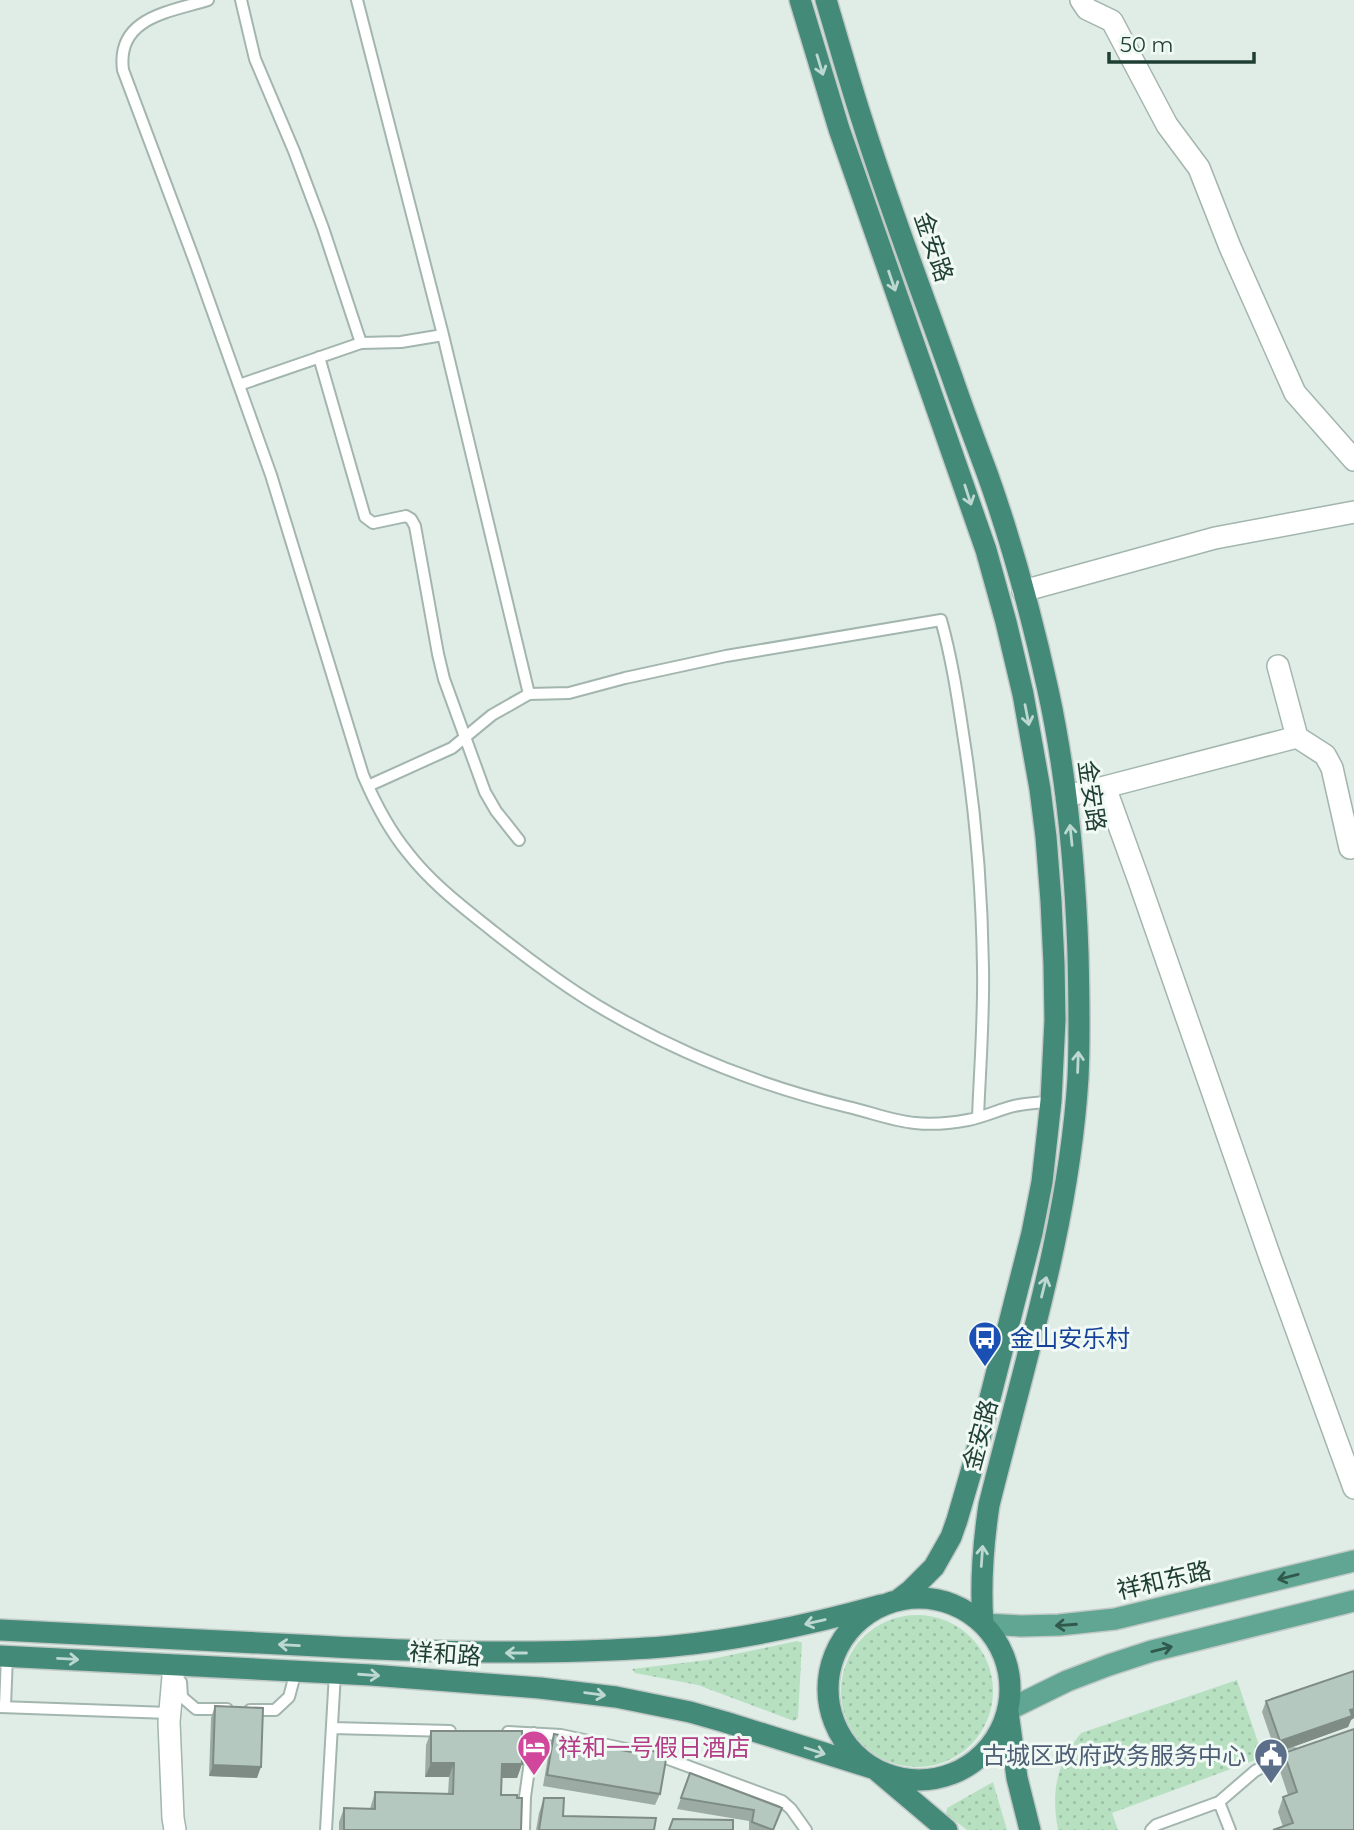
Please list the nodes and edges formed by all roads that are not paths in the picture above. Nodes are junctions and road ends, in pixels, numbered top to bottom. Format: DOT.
graph roads {
  1 [pos="208,0"];
  2 [pos="241,0"];
  3 [pos="357,0"];
  4 [pos="800,0"];
  5 [pos="826,0"];
  6 [pos="1080,0"];
  7 [pos="443,335"];
  8 [pos="361,343"];
  9 [pos="319,357"];
  10 [pos="239,385"];
  11 [pos="1354,460"];
  12 [pos="1354,512"];
  13 [pos="1023,591"];
  14 [pos="1279,666"];
  15 [pos="529,694"];
  16 [pos="465,737"];
  17 [pos="1297,737"];
  18 [pos="368,786"];
  19 [pos="1105,787"];
  20 [pos="1066,796"];
  21 [pos="519,839"];
  22 [pos="1350,848"];
  23 [pos="1051,1101"];
  24 [pos="978,1117"];
  25 [pos="1354,1488"];
  26 [pos="1354,1561"];
  27 [pos="1354,1601"];
  28 [pos="889,1602"];
  29 [pos="983,1624"];
  30 [pos="0,1630"];
  31 [pos="4,1656"];
  32 [pos="177,1665"];
  33 [pos="296,1671"];
  34 [pos="335,1673"];
  35 [pos="3,1706"];
  36 [pos="1008,1710"];
  37 [pos="170,1713"];
  38 [pos="332,1728"];
  39 [pos="466,1731"];
  40 [pos="493,1732"];
  41 [pos="534,1733"];
  42 [pos="1306,1750"];
  43 [pos="875,1769"];
  44 [pos="1219,1802"];
  45 [pos="802,1828"];
  46 [pos="175,1830"];
  47 [pos="326,1830"];
  48 [pos="524,1830"];
  49 [pos="947,1830"];
  50 [pos="1030,1830"];
  51 [pos="1151,1830"];
  52 [pos="1230,1830"];
  1 -- 10 [label="lane"];
  2 -- 8 [label="lane"];
  3 -- 7 [label="lane"];
  4 -- 23 [label="highway, 金安路, one-way"];
  5 -- 13 [label="highway, 金安路"];
  6 -- 11 [label="street"];
  7 -- 8 [label="lane"];
  7 -- 15 [label="lane"];
  8 -- 9 [label="lane"];
  9 -- 10 [label="lane"];
  9 -- 16 [label="lane"];
  10 -- 18 [label="lane"];
  12 -- 13 [label="street"];
  13 -- 20 [label="highway, 金安路"];
  14 -- 17 [label="street"];
  15 -- 16 [label="lane"];
  15 -- 24 [label="lane"];
  16 -- 18 [label="lane"];
  16 -- 21 [label="lane"];
  17 -- 19 [label="street"];
  17 -- 22 [label="street"];
  18 -- 24 [label="lane"];
  19 -- 20 [label="street"];
  19 -- 25 [label="street"];
  29 -- 20 [label="highway, 金安路, one-way"];
  23 -- 24 [label="lane"];
  23 -- 28 [label="highway, 金安路"];
  26 -- 29 [label="main road, 祥和东路, one-way"];
  36 -- 27 [label="main road, one-way"];
  28 -- 29 [label="highway"];
  28 -- 30 [label="highway, 祥和路, one-way"];
  28 -- 43 [label="highway"];
  29 -- 36 [label="highway"];
  31 -- 32 [label="highway, 祥和路, one-way"];
  31 -- 35 [label="lane"];
  32 -- 33 [label="highway, 祥和路"];
  32 -- 33 [label="lane"];
  32 -- 37 [label="street"];
  33 -- 34 [label="highway, 祥和路"];
  34 -- 38 [label="lane"];
  34 -- 43 [label="highway, 祥和路, one-way"];
  35 -- 37 [label="lane"];
  36 -- 43 [label="highway"];
  36 -- 50 [label="highway"];
  37 -- 46 [label="street"];
  38 -- 39 [label="lane"];
  38 -- 47 [label="lane"];
  40 -- 41 [label="lane"];
  41 -- 45 [label="lane"];
  41 -- 48 [label="lane"];
  42 -- 44 [label="lane"];
  43 -- 49 [label="highway"];
  44 -- 51 [label="lane"];
  44 -- 52 [label="lane"];
}
